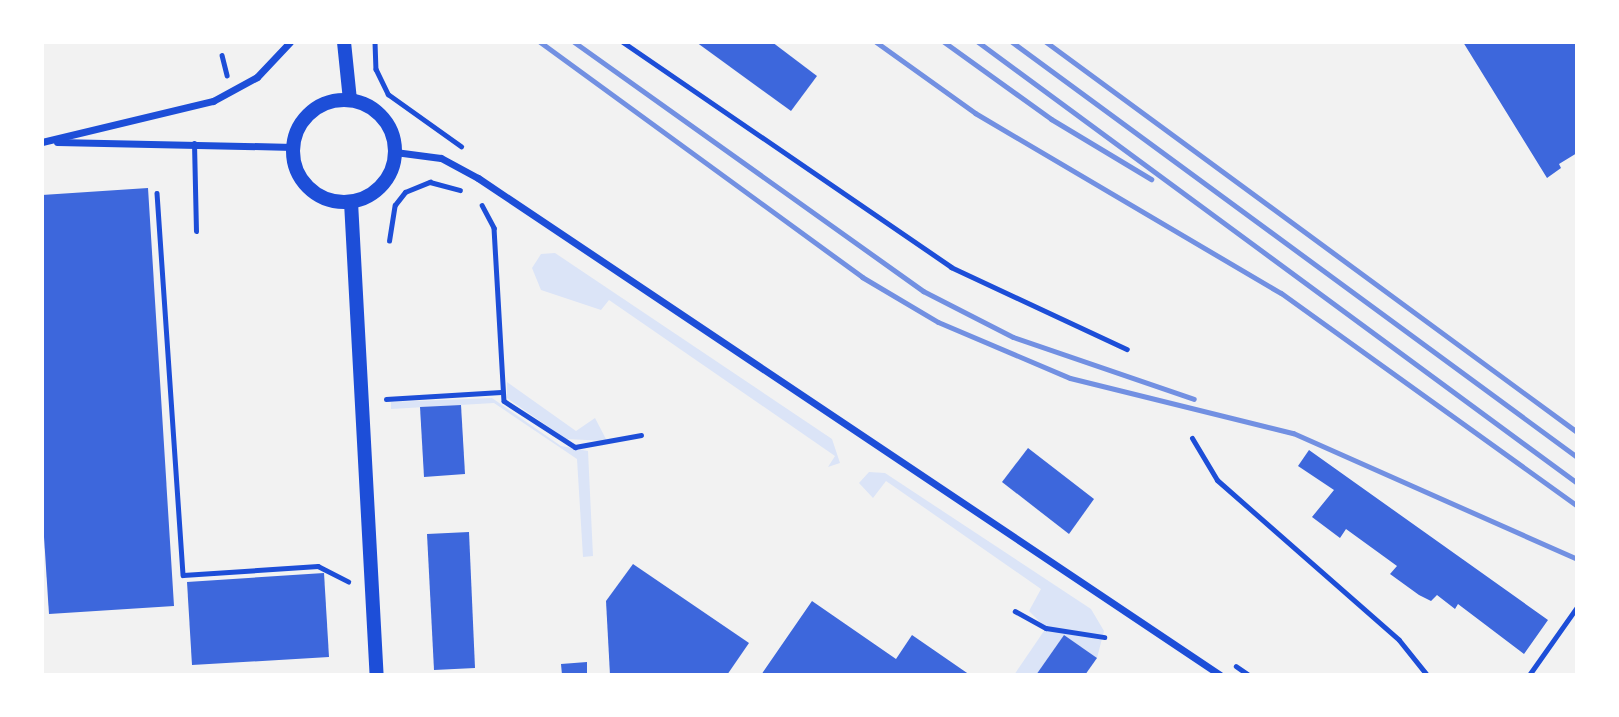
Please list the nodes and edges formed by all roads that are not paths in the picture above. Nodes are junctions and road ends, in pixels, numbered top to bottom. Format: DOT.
graph roads {
  1 [pos="290,42"];
  2 [pos="344,42"];
  3 [pos="350,100"];
  4 [pos="42,142"];
  5 [pos="194,143"];
  6 [pos="293,147"];
  7 [pos="395,152"];
  8 [pos="351,202"];
  9 [pos="196,231"];
  10 [pos="1192,438"];
  11 [pos="1577,607"];
  12 [pos="377,675"];
  13 [pos="1220,675"];
  14 [pos="1427,675"];
  15 [pos="1529,675"];
  1 -- 4 [label="street"];
  2 -- 3 [label="main road"];
  3 -- 6 [label="main road"];
  3 -- 7 [label="main road"];
  4 -- 5 [label="street"];
  5 -- 6 [label="street"];
  5 -- 9 [label="lane"];
  6 -- 8 [label="main road"];
  7 -- 8 [label="main road"];
  7 -- 13 [label="street"];
  8 -- 12 [label="main road"];
  10 -- 14 [label="lane"];
  11 -- 15 [label="lane"];
}
